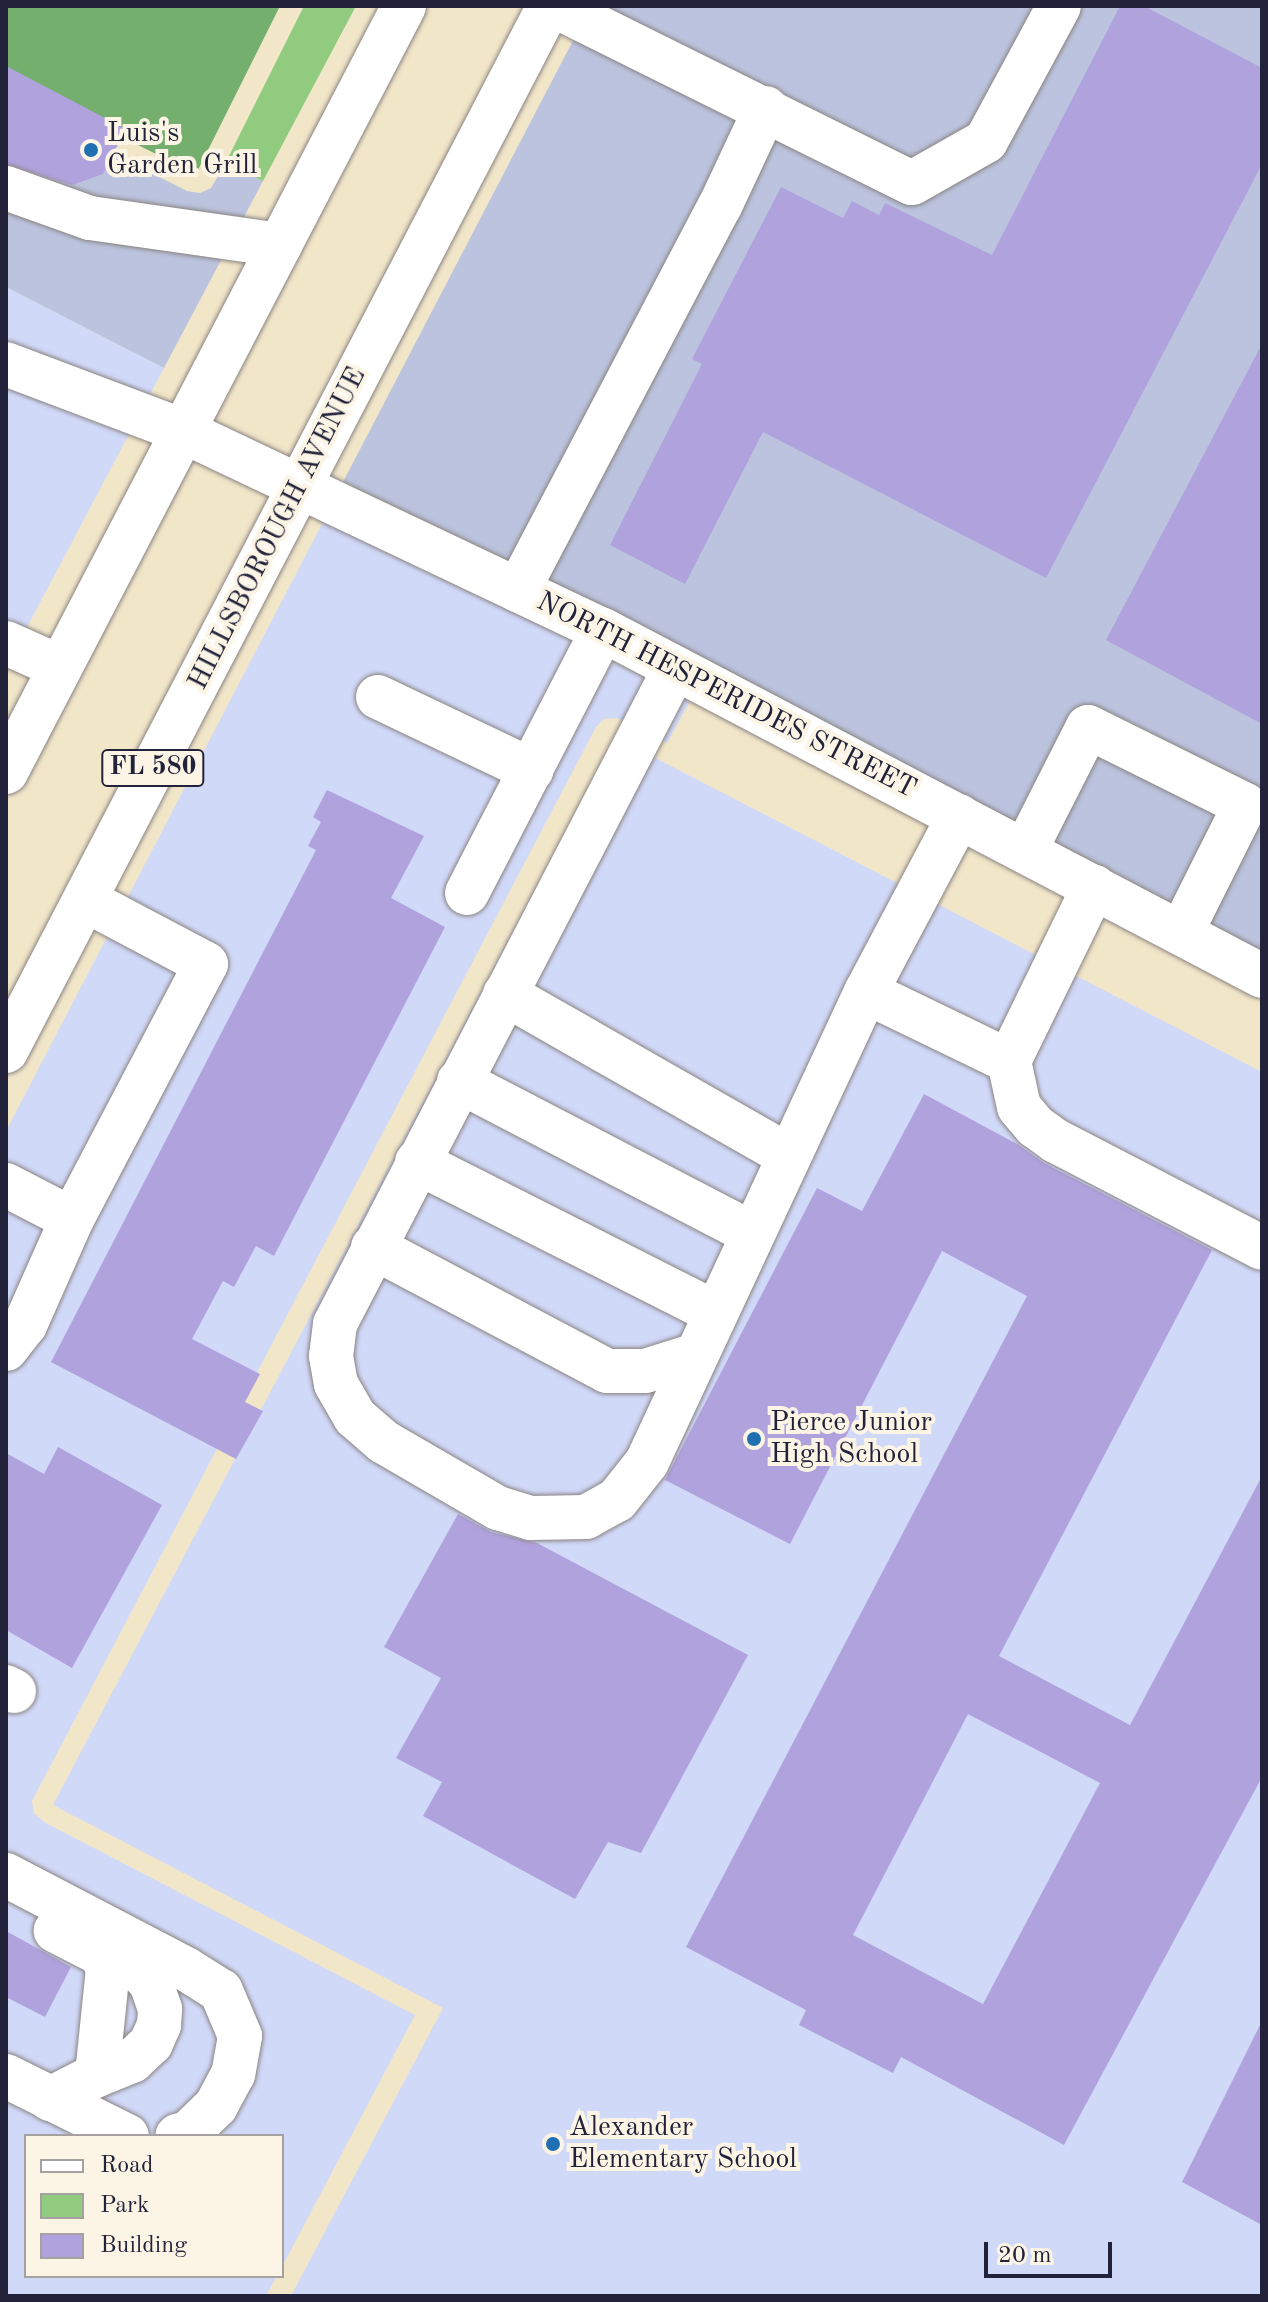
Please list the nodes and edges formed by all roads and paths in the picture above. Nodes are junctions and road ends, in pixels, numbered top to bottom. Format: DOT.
graph roads {
  1 [pos="404,6"];
  2 [pos="552,6"];
  3 [pos="1059,6"];
  4 [pos="766,108"];
  5 [pos="6,188"];
  6 [pos="280,245"];
  7 [pos="9,373"];
  8 [pos="183,431"];
  9 [pos="300,486"];
  10 [pos="518,590"];
  11 [pos="603,630"];
  12 [pos="6,643"];
  13 [pos="60,667"];
  14 [pos="675,668"];
  15 [pos="378,697"];
  16 [pos="531,770"];
  17 [pos="6,772"];
  18 [pos="959,816"];
  19 [pos="1025,851"];
  20 [pos="1094,887"];
  21 [pos="467,893"];
  22 [pos="85,900"];
  23 [pos="1181,933"];
  24 [pos="1262,976"];
  25 [pos="866,992"];
  26 [pos="505,994"];
  27 [pos="6,1051"];
  28 [pos="1009,1061"];
  29 [pos="459,1081"];
  30 [pos="789,1156"];
  31 [pos="417,1162"];
  32 [pos="6,1185"];
  33 [pos="72,1219"];
  34 [pos="753,1234"];
  35 [pos="373,1247"];
  36 [pos="1262,1248"];
  37 [pos="716,1313"];
  38 [pos="6,1349"];
  39 [pos="696,1355"];
  40 [pos="6,1875"];
  41 [pos="6,1905"];
  42 [pos="101,1954"];
  43 [pos="97,2075"];
  44 [pos="6,2076"];
  45 [pos="50,2099"];
  46 [pos="123,2134"];
  47 [pos="184,2134"];
  1 -- 6 [label="main road"];
  2 -- 4 [label="main road"];
  2 -- 9 [label="main road, HILLSBOROUGH AVENUE / FL 580"];
  3 -- 4 [label="main road"];
  4 -- 10 [label="main road"];
  5 -- 6 [label="main road"];
  6 -- 8 [label="main road"];
  7 -- 8 [label="main road, NORTH HESPERIDES STREET"];
  8 -- 9 [label="main road, NORTH HESPERIDES STREET"];
  8 -- 13 [label="main road"];
  9 -- 10 [label="main road, NORTH HESPERIDES STREET"];
  9 -- 22 [label="main road, HILLSBOROUGH AVENUE / FL 580"];
  10 -- 11 [label="main road, NORTH HESPERIDES STREET"];
  11 -- 14 [label="main road, NORTH HESPERIDES STREET"];
  11 -- 16 [label="main road"];
  12 -- 13 [label="main road"];
  13 -- 17 [label="main road"];
  14 -- 18 [label="main road, NORTH HESPERIDES STREET"];
  14 -- 26 [label="main road"];
  15 -- 16 [label="main road"];
  16 -- 21 [label="main road"];
  18 -- 19 [label="main road, NORTH HESPERIDES STREET"];
  18 -- 25 [label="main road"];
  19 -- 20 [label="main road, NORTH HESPERIDES STREET"];
  19 -- 23 [label="main road"];
  20 -- 23 [label="main road, NORTH HESPERIDES STREET"];
  20 -- 28 [label="main road"];
  22 -- 27 [label="main road, HILLSBOROUGH AVENUE / FL 580"];
  22 -- 33 [label="main road"];
  23 -- 24 [label="main road, NORTH HESPERIDES STREET"];
  25 -- 28 [label="main road"];
  25 -- 30 [label="main road"];
  26 -- 29 [label="main road"];
  26 -- 30 [label="main road"];
  28 -- 36 [label="main road"];
  29 -- 31 [label="main road"];
  29 -- 34 [label="main road"];
  30 -- 34 [label="main road"];
  31 -- 35 [label="main road"];
  31 -- 37 [label="main road"];
  32 -- 33 [label="main road"];
  33 -- 38 [label="main road"];
  34 -- 37 [label="main road"];
  35 -- 39 [label="main road"];
  35 -- 39 [label="main road"];
  37 -- 39 [label="main road"];
  40 -- 47 [label="main road"];
  41 -- 42 [label="main road"];
  42 -- 43 [label="main road"];
  42 -- 43 [label="main road"];
  43 -- 45 [label="main road"];
  44 -- 45 [label="main road"];
  45 -- 46 [label="main road"];
}
